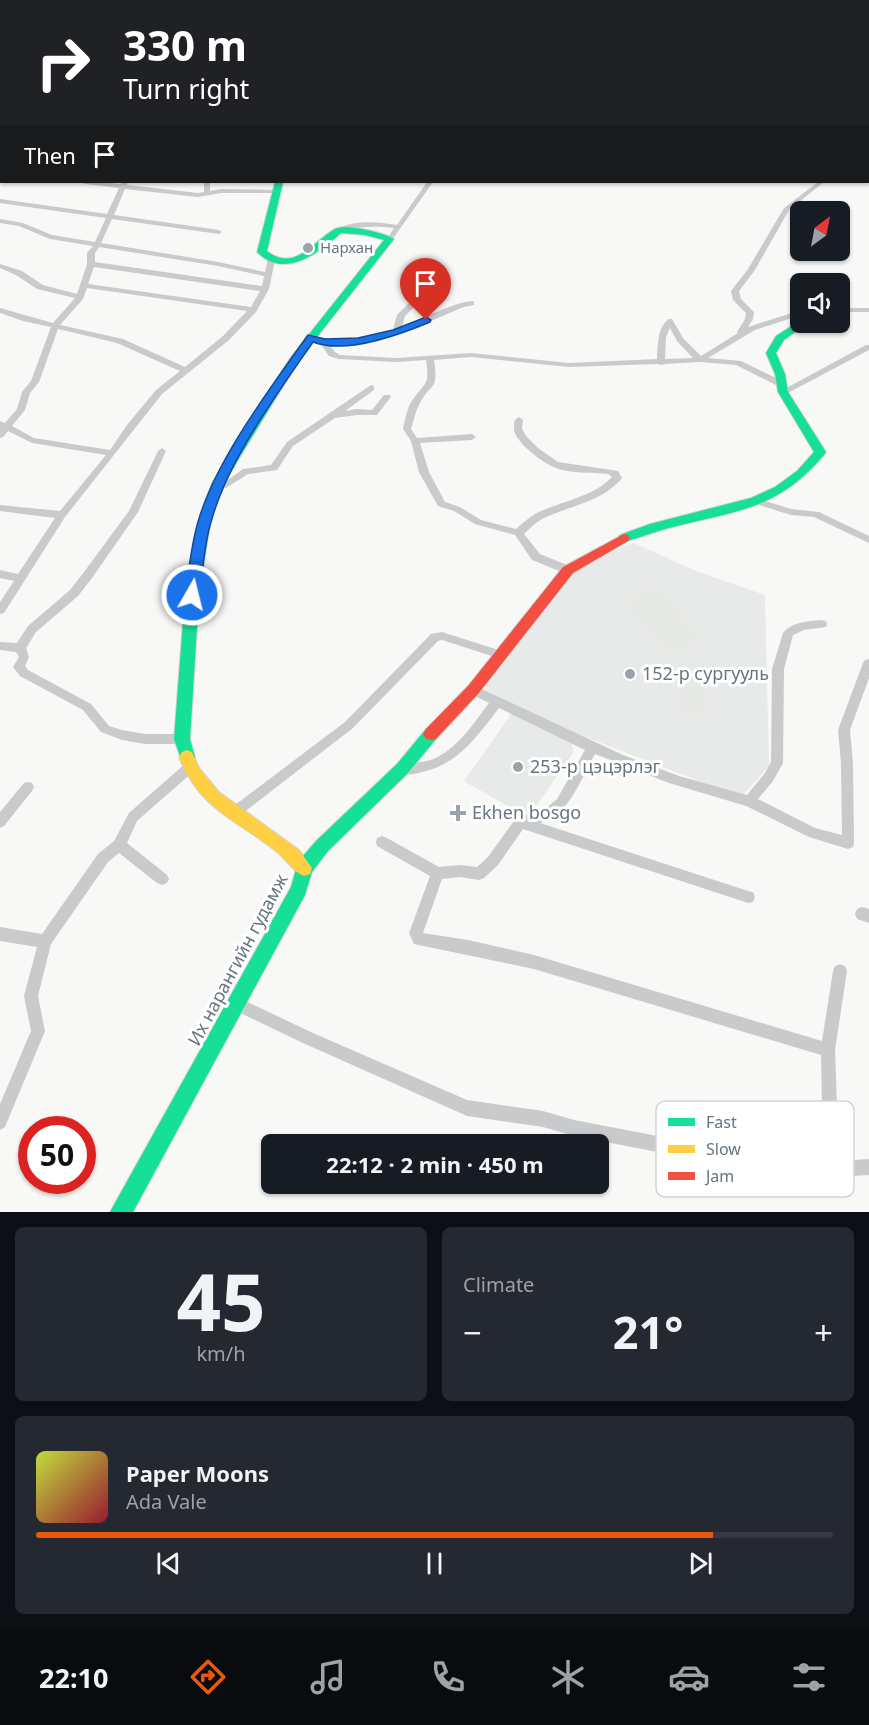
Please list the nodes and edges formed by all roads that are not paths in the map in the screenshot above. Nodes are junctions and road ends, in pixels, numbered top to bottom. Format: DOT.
graph roads {
  1 [pos="125,183"];
  2 [pos="207,183"];
  3 [pos="261,183"];
  4 [pos="429,183"];
  5 [pos="820,183"];
  6 [pos="277,186"];
  7 [pos="261,190"];
  8 [pos="207,194"];
  9 [pos="0,201"];
  10 [pos="110,218"];
  11 [pos="0,221"];
  12 [pos="399,227"];
  13 [pos="339,230"];
  14 [pos="219,232"];
  15 [pos="390,239"];
  16 [pos="98,245"];
  17 [pos="271,260"];
  18 [pos="91,264"];
  19 [pos="0,266"];
  20 [pos="438,271"];
  21 [pos="268,275"];
  22 [pos="83,285"];
  23 [pos="266,289"];
  24 [pos="80,297"];
  25 [pos="471,303"];
  26 [pos="0,310"];
  27 [pos="253,310"];
  28 [pos="850,310"];
  29 [pos="869,310"];
  30 [pos="790,315"];
  31 [pos="56,326"];
  32 [pos="790,329"];
  33 [pos="397,332"];
  34 [pos="740,335"];
  35 [pos="318,340"];
  36 [pos="869,347"];
  37 [pos="429,357"];
  38 [pos="700,360"];
  39 [pos="661,363"];
  40 [pos="185,370"];
  41 [pos="371,388"];
  42 [pos="782,388"];
  43 [pos="387,397"];
  44 [pos="333,416"];
  45 [pos="519,420"];
  46 [pos="3,425"];
  47 [pos="0,435"];
  48 [pos="472,437"];
  49 [pos="415,441"];
  50 [pos="162,451"];
  51 [pos="112,453"];
  52 [pos="218,483"];
  53 [pos="759,502"];
  54 [pos="0,508"];
  55 [pos="62,515"];
  56 [pos="518,533"];
  57 [pos="869,540"];
  58 [pos="568,570"];
  59 [pos="0,574"];
  60 [pos="19,578"];
  61 [pos="0,610"];
  62 [pos="822,624"];
  63 [pos="0,646"];
  64 [pos="20,648"];
  65 [pos="501,655"];
  66 [pos="869,663"];
  67 [pos="473,690"];
  68 [pos="497,702"];
  69 [pos="182,739"];
  70 [pos="592,748"];
  71 [pos="190,767"];
  72 [pos="402,769"];
  73 [pos="28,787"];
  74 [pos="749,801"];
  75 [pos="235,812"];
  76 [pos="0,822"];
  77 [pos="520,822"];
  78 [pos="382,842"];
  79 [pos="119,845"];
  80 [pos="304,868"];
  81 [pos="438,873"];
  82 [pos="162,879"];
  83 [pos="748,897"];
  84 [pos="0,934"];
  85 [pos="45,941"];
  86 [pos="840,971"];
  87 [pos="237,1004"];
  88 [pos="828,1050"];
  89 [pos="829,1101"];
  90 [pos="0,1122"];
  91 [pos="656,1144"];
  92 [pos="869,1167"];
  93 [pos="854,1168"];
  94 [pos="121,1212"];
  1 -- 8 [label="street"];
  1 -- 10 [label="street"];
  2 -- 8 [label="street"];
  3 -- 7 [label="street"];
  4 -- 12 [label="street"];
  5 -- 34 [label="street"];
  6 -- 7 [label="street"];
  6 -- 17 [label="main road"];
  7 -- 8 [label="street"];
  9 -- 10 [label="street"];
  10 -- 14 [label="street"];
  10 -- 16 [label="street"];
  11 -- 16 [label="street"];
  12 -- 13 [label="street"];
  12 -- 15 [label="street"];
  13 -- 15 [label="main road"];
  13 -- 17 [label="main road"];
  15 -- 35 [label="main road, Их нарангийн гудамж"];
  16 -- 18 [label="street"];
  16 -- 21 [label="street"];
  17 -- 21 [label="street"];
  18 -- 22 [label="street"];
  18 -- 23 [label="street"];
  19 -- 24 [label="street"];
  20 -- 33 [label="street"];
  21 -- 23 [label="street"];
  22 -- 24 [label="street"];
  22 -- 27 [label="street"];
  23 -- 27 [label="street"];
  24 -- 31 [label="street"];
  25 -- 33 [label="street"];
  26 -- 31 [label="street"];
  27 -- 40 [label="street"];
  28 -- 29 [label="street"];
  30 -- 34 [label="street"];
  31 -- 40 [label="street"];
  31 -- 46 [label="street"];
  32 -- 42 [label="main road"];
  33 -- 35 [label="street"];
  34 -- 38 [label="street"];
  35 -- 37 [label="street"];
  35 -- 52 [label="main road, Их нарангийн гудамж"];
  36 -- 42 [label="street"];
  37 -- 39 [label="street"];
  37 -- 49 [label="street"];
  38 -- 39 [label="street"];
  38 -- 39 [label="street"];
  38 -- 42 [label="street"];
  40 -- 51 [label="street"];
  41 -- 44 [label="street"];
  42 -- 53 [label="main road"];
  43 -- 44 [label="street"];
  44 -- 52 [label="street"];
  45 -- 56 [label="street"];
  46 -- 47 [label="street"];
  46 -- 51 [label="street"];
  48 -- 49 [label="street"];
  49 -- 56 [label="street"];
  50 -- 64 [label="street"];
  51 -- 55 [label="street"];
  52 -- 69 [label="main road, Их нарангийн гудамж"];
  53 -- 57 [label="street"];
  53 -- 58 [label="main road"];
  54 -- 55 [label="street"];
  55 -- 60 [label="street"];
  56 -- 58 [label="street"];
  58 -- 65 [label="main road"];
  59 -- 60 [label="street"];
  60 -- 61 [label="street"];
  62 -- 74 [label="street"];
  63 -- 64 [label="street"];
  64 -- 69 [label="street"];
  65 -- 67 [label="main road"];
  65 -- 75 [label="street"];
  66 -- 74 [label="street"];
  67 -- 68 [label="street"];
  67 -- 72 [label="main road"];
  68 -- 70 [label="street"];
  68 -- 72 [label="street"];
  69 -- 71 [label="main road, Их нарангийн гудамж"];
  70 -- 74 [label="street"];
  70 -- 77 [label="street"];
  71 -- 75 [label="main road, Их нарангийн гудамж"];
  71 -- 79 [label="street"];
  72 -- 80 [label="main road"];
  73 -- 76 [label="street"];
  75 -- 80 [label="main road, Их нарангийн гудамж"];
  77 -- 81 [label="street"];
  77 -- 83 [label="street"];
  78 -- 81 [label="street"];
  79 -- 82 [label="street"];
  79 -- 85 [label="street"];
  80 -- 87 [label="main road, Их нарангийн гудамж"];
  81 -- 88 [label="street"];
  84 -- 85 [label="street"];
  85 -- 90 [label="street"];
  86 -- 88 [label="street"];
  87 -- 91 [label="street"];
  87 -- 94 [label="main road, Их нарангийн гудамж"];
  88 -- 89 [label="street"];
  92 -- 93 [label="street"];
}
